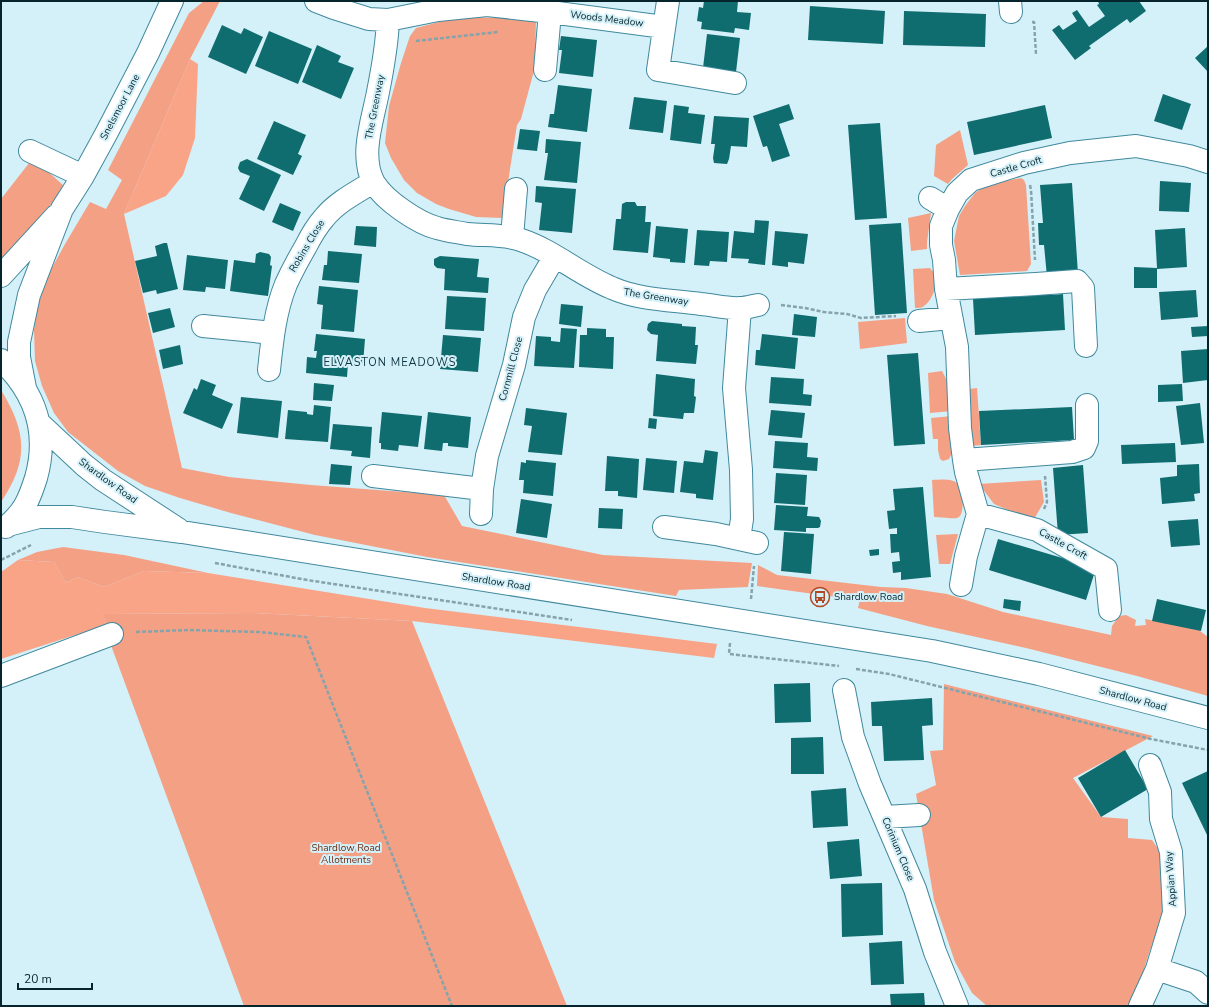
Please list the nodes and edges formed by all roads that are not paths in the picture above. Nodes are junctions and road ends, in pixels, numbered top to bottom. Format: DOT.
graph roads {
  1 [pos="172,1"];
  2 [pos="316,1"];
  3 [pos="668,1"];
  4 [pos="439,6"];
  5 [pos="550,12"];
  6 [pos="388,20"];
  7 [pos="664,27"];
  8 [pos="545,70"];
  9 [pos="735,83"];
  10 [pos="30,151"];
  11 [pos="1208,162"];
  12 [pos="83,176"];
  13 [pos="374,182"];
  14 [pos="516,189"];
  15 [pos="930,198"];
  16 [pos="62,209"];
  17 [pos="948,209"];
  18 [pos="512,237"];
  19 [pos="555,256"];
  20 [pos="1,276"];
  21 [pos="946,289"];
  22 [pos="951,318"];
  23 [pos="919,321"];
  24 [pos="203,326"];
  25 [pos="273,333"];
  26 [pos="1086,346"];
  27 [pos="1,360"];
  28 [pos="269,370"];
  29 [pos="25,388"];
  30 [pos="1087,405"];
  31 [pos="39,423"];
  32 [pos="964,460"];
  33 [pos="373,476"];
  34 [pos="482,489"];
  35 [pos="482,514"];
  36 [pos="978,514"];
  37 [pos="664,527"];
  38 [pos="4,528"];
  39 [pos="182,532"];
  40 [pos="962,585"];
  41 [pos="1110,610"];
  42 [pos="112,634"];
  43 [pos="1,676"];
  44 [pos="844,690"];
  45 [pos="1208,718"];
  46 [pos="1150,765"];
  47 [pos="919,815"];
  48 [pos="884,817"];
  49 [pos="1157,969"];
  50 [pos="1208,993"];
  51 [pos="957,1006"];
  52 [pos="1140,1006"];
  1 -- 12 [label="street, Snelsmoor Lane"];
  2 -- 6 [label="street, Woods Meadow"];
  3 -- 7 [label="street"];
  4 -- 5 [label="street, Woods Meadow"];
  4 -- 6 [label="street, Woods Meadow"];
  5 -- 7 [label="street, Woods Meadow"];
  5 -- 8 [label="street"];
  6 -- 13 [label="street, The Greenway"];
  7 -- 9 [label="street"];
  10 -- 12 [label="street"];
  11 -- 17 [label="street, Castle Croft"];
  12 -- 16 [label="street, Snelsmoor Lane"];
  13 -- 18 [label="street, The Greenway"];
  13 -- 25 [label="street, Robins Close"];
  14 -- 18 [label="street"];
  15 -- 17 [label="street"];
  16 -- 20 [label="street, Snelsmoor Lane"];
  16 -- 29 [label="street, Snelsmoor Lane"];
  17 -- 21 [label="street, Castle Croft"];
  18 -- 19 [label="street, The Greenway"];
  19 -- 34 [label="street, Cornmill Close"];
  19 -- 37 [label="street, The Greenway"];
  21 -- 22 [label="street, Castle Croft"];
  21 -- 26 [label="street"];
  22 -- 23 [label="street"];
  22 -- 32 [label="street, Castle Croft"];
  24 -- 25 [label="street"];
  25 -- 28 [label="street, Robins Close"];
  27 -- 29 [label="street"];
  29 -- 31 [label="street"];
  30 -- 32 [label="street"];
  31 -- 38 [label="street"];
  31 -- 39 [label="street, Shardlow Road"];
  32 -- 36 [label="street, Castle Croft"];
  33 -- 34 [label="street"];
  34 -- 35 [label="street, Cornmill Close"];
  36 -- 40 [label="street"];
  36 -- 41 [label="street, Castle Croft"];
  38 -- 39 [label="street, Shardlow Road"];
  39 -- 45 [label="street, Shardlow Road"];
  42 -- 43 [label="street"];
  44 -- 48 [label="street, Corinium Close"];
  46 -- 49 [label="street, Appian Way"];
  47 -- 48 [label="street"];
  48 -- 51 [label="street, Corinium Close"];
  49 -- 50 [label="street"];
  49 -- 52 [label="street, Appian Way"];
}
